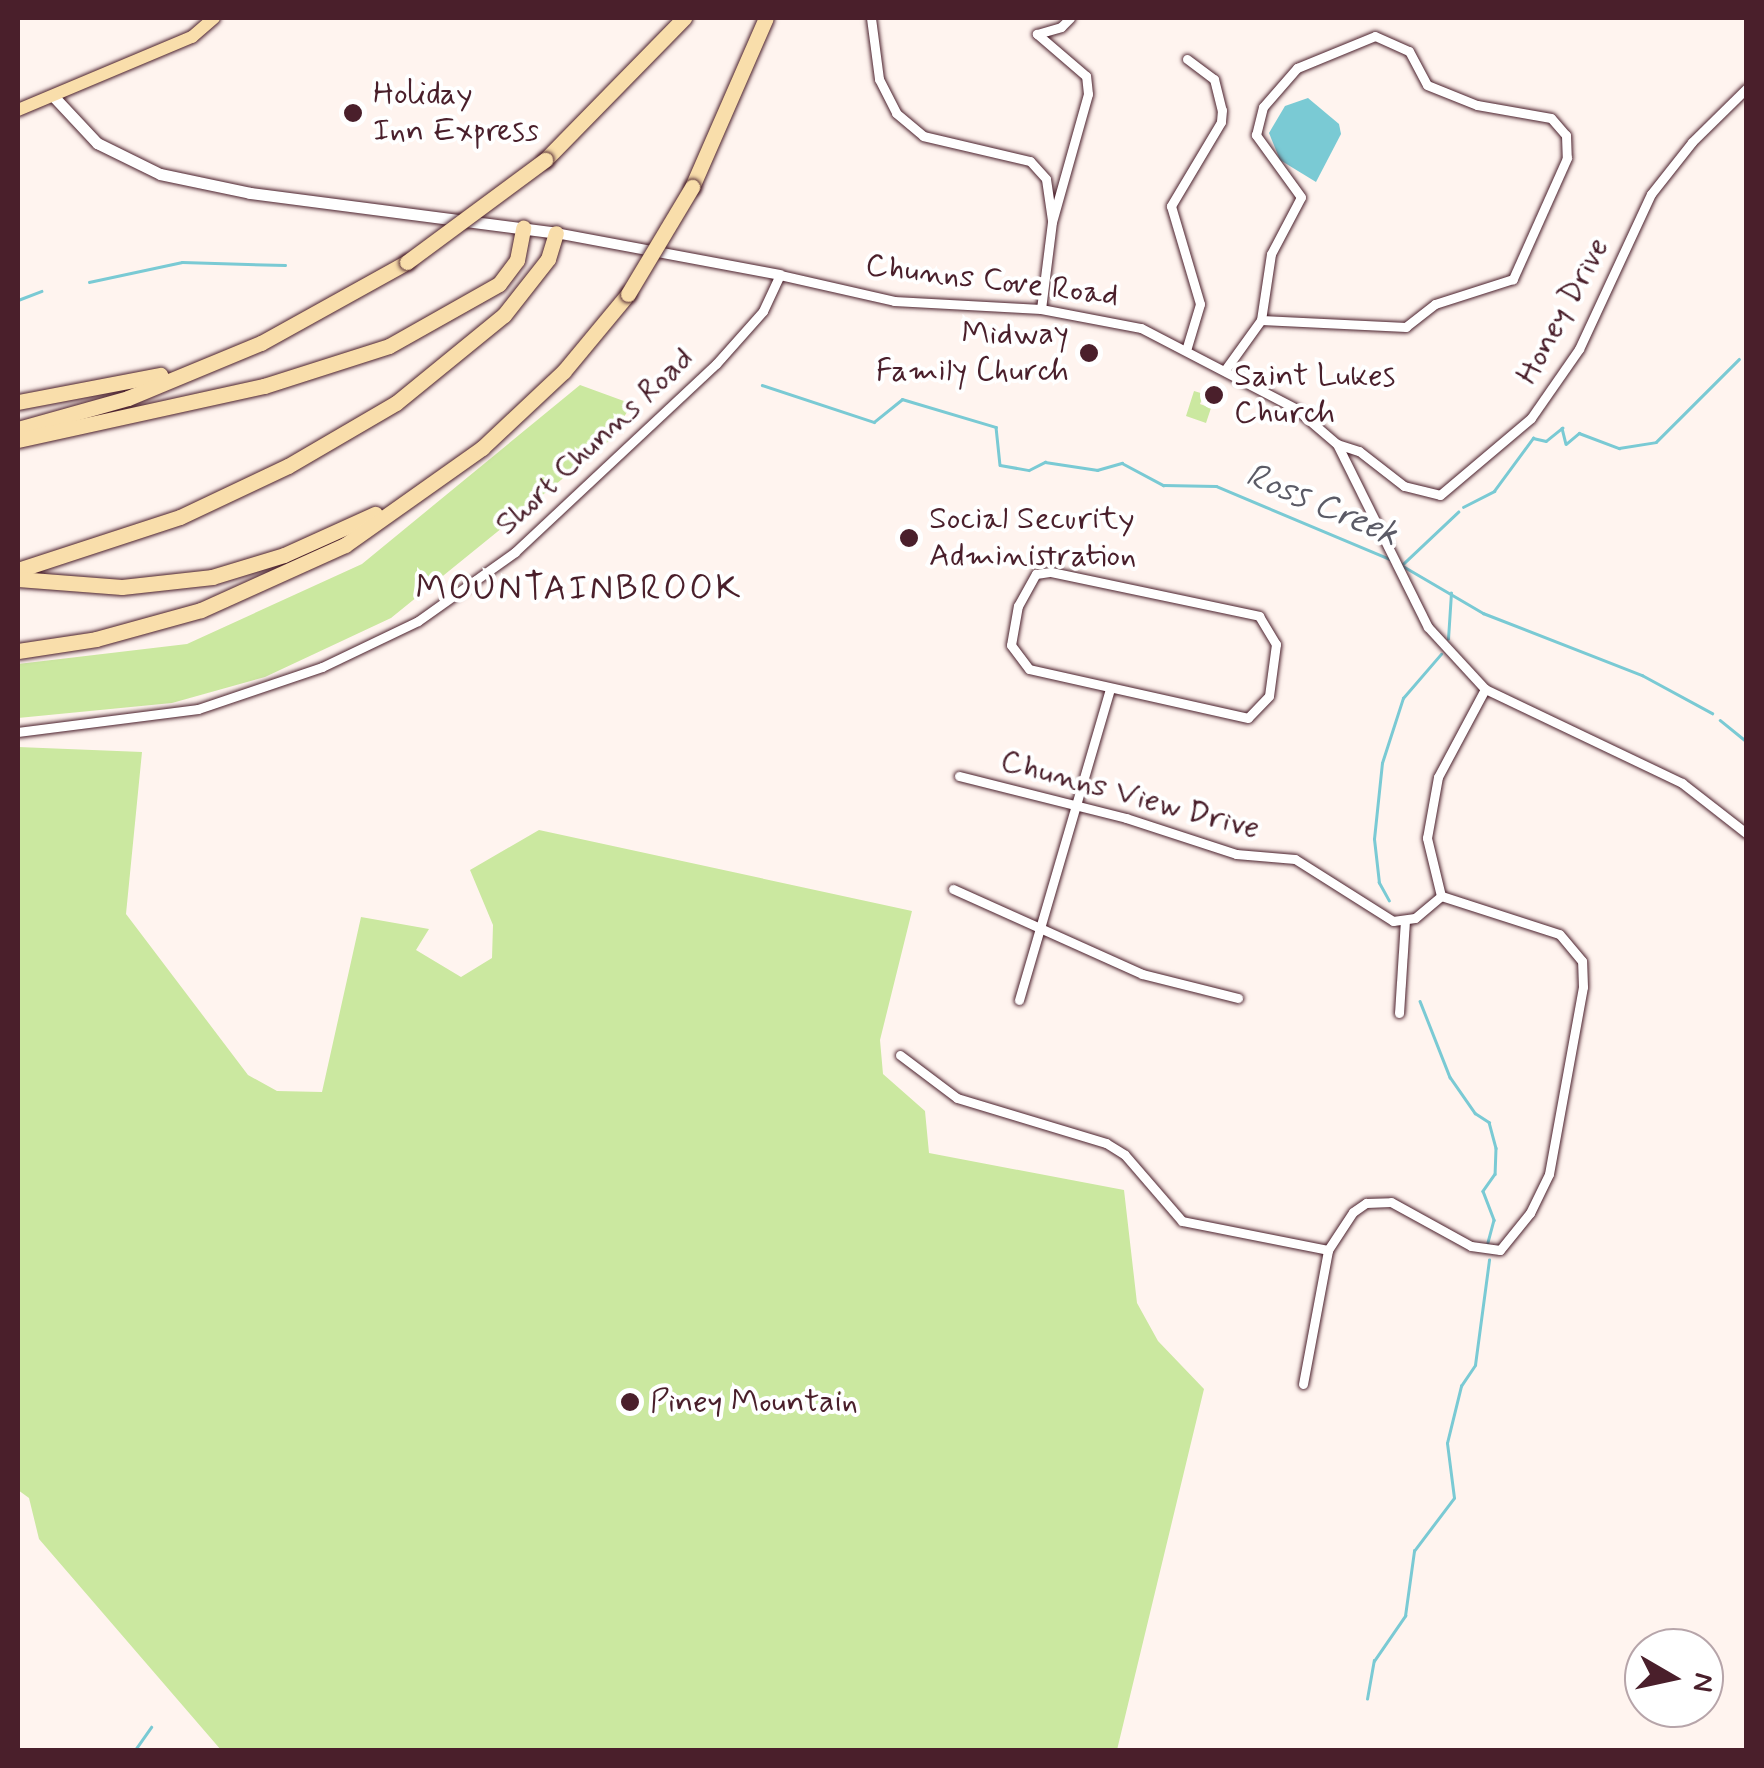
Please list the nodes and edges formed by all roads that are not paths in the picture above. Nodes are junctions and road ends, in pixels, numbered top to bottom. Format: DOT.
graph roads {
  1 [pos="214,18"];
  2 [pos="684,18"];
  3 [pos="766,18"];
  4 [pos="871,18"];
  5 [pos="1070,18"];
  6 [pos="1187,59"];
  7 [pos="1746,88"];
  8 [pos="55,98"];
  9 [pos="18,110"];
  10 [pos="1052,222"];
  11 [pos="523,228"];
  12 [pos="556,233"];
  13 [pos="780,275"];
  14 [pos="1042,309"];
  15 [pos="1261,320"];
  16 [pos="1187,348"];
  17 [pos="193,370"];
  18 [pos="1224,370"];
  19 [pos="18,402"];
  20 [pos="18,429"];
  21 [pos="18,440"];
  22 [pos="1337,444"];
  23 [pos="442,477"];
  24 [pos="18,570"];
  25 [pos="18,578"];
  26 [pos="18,652"];
  27 [pos="1110,688"];
  28 [pos="1485,689"];
  29 [pos="18,732"];
  30 [pos="959,776"];
  31 [pos="1074,808"];
  32 [pos="1746,833"];
  33 [pos="953,888"];
  34 [pos="1440,896"];
  35 [pos="1405,921"];
  36 [pos="1037,929"];
  37 [pos="1238,998"];
  38 [pos="1019,1000"];
  39 [pos="1399,1013"];
  40 [pos="900,1055"];
  41 [pos="1328,1250"];
  42 [pos="1303,1384"];
  1 -- 8 [label="main road"];
  2 -- 17 [label="highway, bridge"];
  3 -- 23 [label="highway, bridge"];
  4 -- 10 [label="street"];
  5 -- 10 [label="street"];
  6 -- 16 [label="street"];
  7 -- 22 [label="street, Honey Drive"];
  8 -- 9 [label="main road"];
  8 -- 11 [label="main road, Chunns Cove Road"];
  10 -- 14 [label="street"];
  11 -- 12 [label="main road, Chunns Cove Road"];
  11 -- 21 [label="highway"];
  12 -- 13 [label="street, Chunns Cove Road"];
  12 -- 24 [label="highway"];
  13 -- 14 [label="street, Chunns Cove Road"];
  13 -- 29 [label="street, Short Chunns Road"];
  14 -- 16 [label="street, Chunns Cove Road"];
  15 -- 15 [label="street"];
  15 -- 18 [label="street"];
  16 -- 18 [label="street, Chunns Cove Road"];
  17 -- 19 [label="highway"];
  17 -- 20 [label="highway"];
  18 -- 22 [label="street, Chunns Cove Road"];
  22 -- 28 [label="street, Chunns Cove Road"];
  23 -- 25 [label="highway"];
  23 -- 26 [label="highway"];
  27 -- 27 [label="street"];
  27 -- 31 [label="street"];
  28 -- 32 [label="street, Chunns Cove Road"];
  28 -- 34 [label="street"];
  30 -- 31 [label="street, Chunns View Drive"];
  31 -- 35 [label="street, Chunns View Drive"];
  31 -- 36 [label="street"];
  33 -- 36 [label="street"];
  34 -- 35 [label="street"];
  34 -- 41 [label="street"];
  35 -- 39 [label="street"];
  36 -- 37 [label="street"];
  36 -- 38 [label="street"];
  40 -- 41 [label="street"];
  41 -- 42 [label="street"];
}
